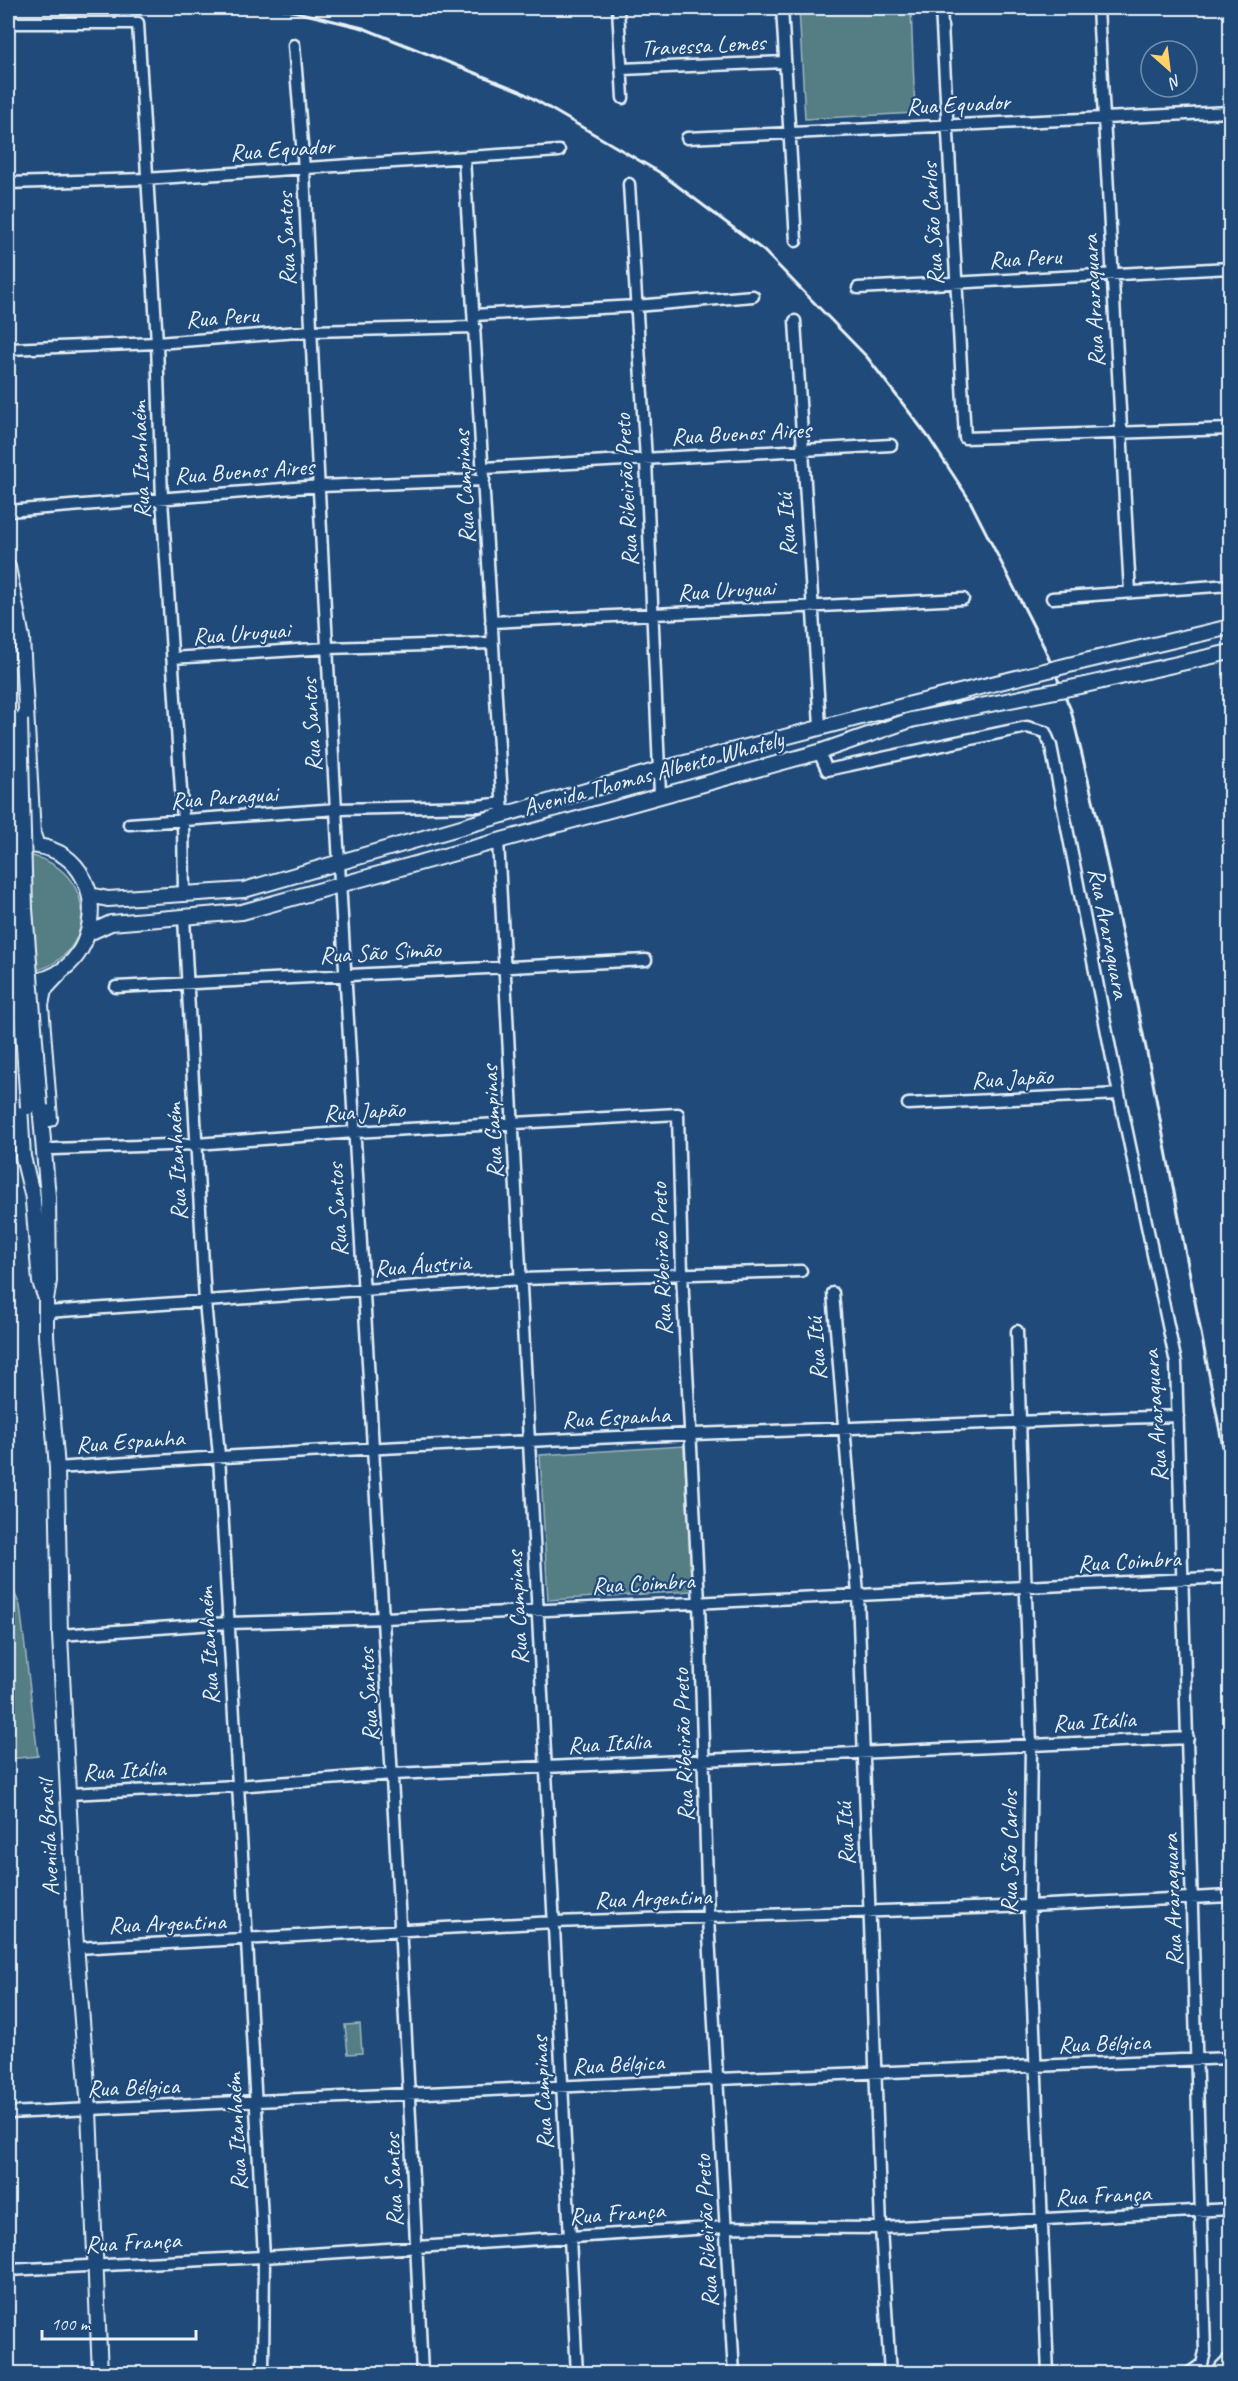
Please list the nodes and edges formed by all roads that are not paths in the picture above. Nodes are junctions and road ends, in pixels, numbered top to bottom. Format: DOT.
graph roads {
  1 [pos="618,8"];
  2 [pos="783,8"];
  3 [pos="941,8"];
  4 [pos="1098,8"];
  5 [pos="8,23"];
  6 [pos="294,45"];
  7 [pos="785,62"];
  8 [pos="622,69"];
  9 [pos="623,98"];
  10 [pos="1230,112"];
  11 [pos="1105,118"];
  12 [pos="948,126"];
  13 [pos="791,133"];
  14 [pos="687,138"];
  15 [pos="560,151"];
  16 [pos="464,158"];
  17 [pos="304,169"];
  18 [pos="145,179"];
  19 [pos="8,183"];
  20 [pos="629,184"];
  21 [pos="796,241"];
  22 [pos="1230,268"];
  23 [pos="1112,275"];
  24 [pos="956,283"];
  25 [pos="858,288"];
  26 [pos="753,296"];
  27 [pos="636,306"];
  28 [pos="474,315"];
  29 [pos="795,321"];
  30 [pos="475,327"];
  31 [pos="310,331"];
  32 [pos="157,343"];
  33 [pos="8,349"];
  34 [pos="1230,429"];
  35 [pos="1121,432"];
  36 [pos="891,445"];
  37 [pos="802,451"];
  38 [pos="646,460"];
  39 [pos="484,474"];
  40 [pos="320,486"];
  41 [pos="162,499"];
  42 [pos="8,511"];
  43 [pos="8,567"];
  44 [pos="1230,585"];
  45 [pos="1130,592"];
  46 [pos="14,598"];
  47 [pos="1052,598"];
  48 [pos="963,599"];
  49 [pos="812,606"];
  50 [pos="653,614"];
  51 [pos="491,622"];
  52 [pos="1230,627"];
  53 [pos="492,643"];
  54 [pos="328,648"];
  55 [pos="1230,652"];
  56 [pos="172,658"];
  57 [pos="14,721"];
  58 [pos="820,726"];
  59 [pos="819,752"];
  60 [pos="658,770"];
  61 [pos="660,794"];
  62 [pos="502,808"];
  63 [pos="338,809"];
  64 [pos="183,821"];
  65 [pos="129,824"];
  66 [pos="498,840"];
  67 [pos="37,846"];
  68 [pos="8,848"];
  69 [pos="340,860"];
  70 [pos="342,883"];
  71 [pos="184,894"];
  72 [pos="90,895"];
  73 [pos="184,918"];
  74 [pos="89,933"];
  75 [pos="646,960"];
  76 [pos="67,966"];
  77 [pos="505,968"];
  78 [pos="346,974"];
  79 [pos="8,979"];
  80 [pos="188,983"];
  81 [pos="116,987"];
  82 [pos="8,988"];
  83 [pos="1119,1094"];
  84 [pos="908,1104"];
  85 [pos="34,1106"];
  86 [pos="678,1114"];
  87 [pos="513,1124"];
  88 [pos="354,1132"];
  89 [pos="196,1144"];
  90 [pos="52,1149"];
  91 [pos="48,1197"];
  92 [pos="33,1198"];
  93 [pos="801,1271"];
  94 [pos="682,1274"];
  95 [pos="521,1279"];
  96 [pos="363,1290"];
  97 [pos="833,1293"];
  98 [pos="205,1301"];
  99 [pos="46,1306"];
  100 [pos="1017,1331"];
  101 [pos="1178,1416"];
  102 [pos="1020,1422"];
  103 [pos="843,1427"];
  104 [pos="689,1434"];
  105 [pos="529,1442"];
  106 [pos="375,1449"];
  107 [pos="219,1456"];
  108 [pos="57,1468"];
  109 [pos="1229,1577"];
  110 [pos="1183,1579"];
  111 [pos="1025,1586"];
  112 [pos="858,1594"];
  113 [pos="699,1602"];
  114 [pos="538,1609"];
  115 [pos="385,1618"];
  116 [pos="228,1623"];
  117 [pos="60,1635"];
  118 [pos="1188,1738"];
  119 [pos="1030,1745"];
  120 [pos="862,1753"];
  121 [pos="705,1760"];
  122 [pos="546,1767"];
  123 [pos="393,1774"];
  124 [pos="237,1786"];
  125 [pos="68,1794"];
  126 [pos="1230,1896"];
  127 [pos="1193,1898"];
  128 [pos="1029,1906"];
  129 [pos="870,1912"];
  130 [pos="708,1918"];
  131 [pos="554,1922"];
  132 [pos="402,1931"];
  133 [pos="247,1941"];
  134 [pos="77,1948"];
  135 [pos="1230,2058"];
  136 [pos="1197,2060"];
  137 [pos="1036,2067"];
  138 [pos="876,2074"];
  139 [pos="719,2079"];
  140 [pos="562,2088"];
  141 [pos="410,2095"];
  142 [pos="256,2103"];
  143 [pos="89,2110"];
  144 [pos="8,2113"];
  145 [pos="1230,2209"];
  146 [pos="1201,2210"];
  147 [pos="1040,2219"];
  148 [pos="726,2227"];
  149 [pos="881,2228"];
  150 [pos="570,2238"];
  151 [pos="417,2247"];
  152 [pos="264,2257"];
  153 [pos="97,2264"];
  154 [pos="8,2270"];
  155 [pos="1230,2362"];
  156 [pos="100,2373"];
  157 [pos="263,2373"];
  158 [pos="422,2373"];
  159 [pos="577,2373"];
  160 [pos="734,2373"];
  161 [pos="890,2373"];
  162 [pos="1048,2373"];
  163 [pos="1188,2373"];
  164 [pos="1218,2373"];
  1 -- 8 [label="street"];
  2 -- 7 [label="street"];
  3 -- 12 [label="street, Rua São Carlos"];
  4 -- 11 [label="street, Rua Araraquara"];
  5 -- 18 [label="street, Rua Itanhaém"];
  6 -- 17 [label="street, Rua Santos"];
  7 -- 8 [label="street, Travessa Lemes"];
  7 -- 13 [label="street"];
  8 -- 9 [label="street"];
  10 -- 11 [label="street, Rua Equador"];
  11 -- 12 [label="street, Rua Equador"];
  11 -- 23 [label="street, Rua Araraquara"];
  12 -- 13 [label="street, Rua Equador"];
  12 -- 24 [label="street, Rua São Carlos"];
  13 -- 14 [label="street, Rua Equador"];
  13 -- 21 [label="street"];
  15 -- 16 [label="street, Rua Equador"];
  16 -- 17 [label="street, Rua Equador"];
  16 -- 28 [label="street, Rua Campinas"];
  17 -- 18 [label="street, Rua Equador"];
  17 -- 31 [label="street, Rua Santos"];
  18 -- 19 [label="street, Rua Equador"];
  18 -- 32 [label="street, Rua Itanhaém"];
  20 -- 27 [label="street, Rua Ribeirão Preto"];
  22 -- 23 [label="street, Rua Peru"];
  23 -- 24 [label="street, Rua Peru"];
  23 -- 35 [label="street, Rua Araraquara"];
  24 -- 25 [label="street, Rua Peru"];
  24 -- 35 [label="street, Rua São Carlos"];
  26 -- 27 [label="street"];
  27 -- 28 [label="street"];
  27 -- 38 [label="street, Rua Ribeirão Preto"];
  28 -- 30 [label="street, Rua Campinas"];
  29 -- 37 [label="street, Rua Itú"];
  30 -- 31 [label="street, Rua Peru"];
  30 -- 39 [label="street, Rua Campinas"];
  31 -- 32 [label="street, Rua Peru"];
  31 -- 40 [label="street, Rua Santos"];
  32 -- 33 [label="street, Rua Peru"];
  32 -- 41 [label="street, Rua Itanhaém"];
  34 -- 35 [label="street"];
  35 -- 45 [label="street, Rua Araraquara"];
  36 -- 37 [label="street, Rua Buenos Aires"];
  37 -- 38 [label="street, Rua Buenos Aires"];
  37 -- 49 [label="street, Rua Itú"];
  38 -- 39 [label="street, Rua Buenos Aires"];
  38 -- 50 [label="street, Rua Ribeirão Preto"];
  39 -- 40 [label="street, Rua Buenos Aires"];
  39 -- 51 [label="street, Rua Campinas"];
  40 -- 41 [label="street, Rua Buenos Aires"];
  40 -- 54 [label="street, Rua Santos"];
  41 -- 42 [label="street, Rua Buenos Aires"];
  41 -- 56 [label="street, Rua Itanhaém"];
  43 -- 46 [label="main road, Avenida Brasil"];
  44 -- 45 [label="street"];
  45 -- 47 [label="street"];
  46 -- 57 [label="main road, Avenida Brasil"];
  46 -- 67 [label="main road, Avenida Brasil"];
  48 -- 49 [label="street, Rua Uruguai"];
  49 -- 50 [label="street, Rua Uruguai"];
  49 -- 58 [label="street, Rua Itú"];
  50 -- 51 [label="street, Rua Uruguai"];
  50 -- 60 [label="street, Rua Ribeirão Preto"];
  51 -- 53 [label="street, Rua Campinas"];
  52 -- 58 [label="main road, Avenida Thomas Alberto Whately, bridge"];
  53 -- 54 [label="street, Rua Uruguai"];
  53 -- 62 [label="street, Rua Campinas"];
  54 -- 56 [label="street, Rua Uruguai"];
  54 -- 63 [label="street, Rua Santos"];
  55 -- 59 [label="main road, Avenida Thomas Alberto Whately, bridge"];
  56 -- 64 [label="street, Rua Itanhaém"];
  57 -- 85 [label="main road, Avenida Brasil, bridge"];
  58 -- 60 [label="main road, Avenida Thomas Alberto Whately"];
  59 -- 61 [label="main road, Avenida Thomas Alberto Whately"];
  59 -- 83 [label="street, Rua Araraquara"];
  60 -- 61 [label="street, Rua Ribeirão Preto"];
  60 -- 62 [label="main road, Avenida Thomas Alberto Whately"];
  61 -- 66 [label="main road, Avenida Thomas Alberto Whately"];
  62 -- 63 [label="street, Rua Paraguai"];
  62 -- 69 [label="main road, Avenida Thomas Alberto Whately"];
  63 -- 64 [label="street, Rua Paraguai"];
  63 -- 69 [label="street, Rua Santos"];
  64 -- 65 [label="street, Rua Paraguai"];
  64 -- 71 [label="street, Rua Itanhaém"];
  66 -- 70 [label="main road, Avenida Thomas Alberto Whately"];
  66 -- 77 [label="street, Rua Campinas"];
  67 -- 68 [label="main road"];
  67 -- 72 [label="main road"];
  69 -- 70 [label="street, Rua Santos"];
  69 -- 71 [label="main road, Avenida Thomas Alberto Whately"];
  70 -- 73 [label="main road, Avenida Thomas Alberto Whately"];
  70 -- 78 [label="street, Rua Santos"];
  71 -- 72 [label="main road, Avenida Thomas Alberto Whately"];
  72 -- 74 [label="main road"];
  73 -- 74 [label="main road, Avenida Thomas Alberto Whately"];
  73 -- 80 [label="street, Rua Itanhaém"];
  74 -- 76 [label="main road, Avenida Brasil"];
  75 -- 77 [label="street, Rua São Simão"];
  76 -- 79 [label="main road"];
  76 -- 90 [label="main road, Avenida Brasil"];
  77 -- 78 [label="street, Rua São Simão"];
  77 -- 87 [label="street, Rua Campinas"];
  78 -- 80 [label="street, Rua São Simão"];
  78 -- 88 [label="street, Rua Santos"];
  80 -- 81 [label="street, Rua São Simão"];
  80 -- 89 [label="street, Rua Itanhaém"];
  82 -- 92 [label="main road, Avenida Brasil"];
  83 -- 84 [label="street, Rua Japão"];
  83 -- 101 [label="street, Rua Araraquara"];
  85 -- 91 [label="main road, Avenida Brasil"];
  85 -- 92 [label="main road, Avenida Brasil"];
  86 -- 87 [label="street, Rua Japão"];
  86 -- 94 [label="street, Rua Ribeirão Preto"];
  87 -- 88 [label="street, Rua Japão"];
  87 -- 95 [label="street, Rua Campinas"];
  88 -- 89 [label="street, Rua Japão"];
  88 -- 96 [label="street, Rua Santos"];
  89 -- 90 [label="street, Rua Japão"];
  89 -- 98 [label="street, Rua Itanhaém"];
  90 -- 91 [label="main road, Avenida Brasil"];
  91 -- 99 [label="main road, Avenida Brasil"];
  92 -- 99 [label="main road, Avenida Brasil"];
  93 -- 94 [label="street, Rua Áustria"];
  94 -- 95 [label="street, Rua Áustria"];
  94 -- 104 [label="street, Rua Ribeirão Preto"];
  95 -- 96 [label="street, Rua Áustria"];
  95 -- 105 [label="street, Rua Campinas"];
  96 -- 98 [label="street, Rua Áustria"];
  96 -- 106 [label="street, Rua Santos"];
  97 -- 103 [label="street, Rua Itú"];
  98 -- 99 [label="street, Rua Áustria"];
  98 -- 107 [label="street, Rua Itanhaém"];
  99 -- 108 [label="main road, Avenida Brasil"];
  100 -- 102 [label="street, Rua São Carlos"];
  101 -- 102 [label="street, Rua Espanha"];
  101 -- 110 [label="street, Rua Araraquara"];
  102 -- 103 [label="street, Rua Espanha"];
  102 -- 111 [label="street, Rua São Carlos"];
  103 -- 104 [label="street, Rua Espanha"];
  103 -- 112 [label="street, Rua Itú"];
  104 -- 105 [label="street, Rua Espanha"];
  104 -- 113 [label="street, Rua Ribeirão Preto"];
  105 -- 106 [label="street, Rua Espanha"];
  105 -- 114 [label="street, Rua Campinas"];
  106 -- 107 [label="street, Rua Espanha"];
  106 -- 115 [label="street, Rua Santos"];
  107 -- 108 [label="street, Rua Espanha"];
  107 -- 116 [label="street, Rua Itanhaém"];
  108 -- 117 [label="main road, Avenida Brasil"];
  109 -- 110 [label="street, Rua Coimbra"];
  110 -- 111 [label="street, Rua Coimbra"];
  110 -- 118 [label="street, Rua Araraquara"];
  111 -- 112 [label="street, Rua Coimbra"];
  111 -- 119 [label="street, Rua São Carlos"];
  112 -- 113 [label="street, Rua Coimbra"];
  112 -- 120 [label="street, Rua Itú"];
  113 -- 114 [label="street, Rua Coimbra"];
  113 -- 121 [label="street, Rua Ribeirão Preto"];
  114 -- 115 [label="street, Rua Coimbra"];
  114 -- 122 [label="street, Rua Campinas"];
  115 -- 116 [label="street, Rua Coimbra"];
  115 -- 123 [label="street, Rua Santos"];
  116 -- 117 [label="street, Rua Coimbra"];
  116 -- 124 [label="street, Rua Itanhaém"];
  117 -- 125 [label="main road, Avenida Brasil"];
  118 -- 119 [label="street, Rua Itália"];
  118 -- 127 [label="street, Rua Araraquara"];
  119 -- 120 [label="street, Rua Itália"];
  119 -- 128 [label="street, Rua São Carlos"];
  120 -- 121 [label="street, Rua Itália"];
  120 -- 129 [label="street, Rua Itú"];
  121 -- 122 [label="street, Rua Itália"];
  121 -- 130 [label="street, Rua Ribeirão Preto"];
  122 -- 123 [label="street, Rua Itália"];
  122 -- 131 [label="street, Rua Campinas"];
  123 -- 124 [label="street, Rua Itália"];
  123 -- 132 [label="street, Rua Santos"];
  124 -- 125 [label="street, Rua Itália"];
  124 -- 133 [label="street, Rua Itanhaém"];
  125 -- 134 [label="main road, Avenida Brasil"];
  126 -- 127 [label="street, Rua Argentina"];
  127 -- 128 [label="street, Rua Argentina"];
  127 -- 136 [label="street, Rua Araraquara"];
  128 -- 129 [label="street, Rua Argentina"];
  128 -- 137 [label="street, Rua São Carlos"];
  129 -- 130 [label="street, Rua Argentina"];
  129 -- 138 [label="street, Rua Itú"];
  130 -- 131 [label="street, Rua Argentina"];
  130 -- 139 [label="street, Rua Ribeirão Preto"];
  131 -- 132 [label="street, Rua Argentina"];
  131 -- 140 [label="street, Rua Campinas"];
  132 -- 133 [label="street, Rua Argentina"];
  132 -- 141 [label="street, Rua Santos"];
  133 -- 134 [label="street, Rua Argentina"];
  133 -- 142 [label="street, Rua Itanhaém"];
  134 -- 143 [label="main road, Avenida Brasil"];
  135 -- 136 [label="street, Rua Bélgica"];
  136 -- 137 [label="street, Rua Bélgica"];
  136 -- 146 [label="street, Rua Araraquara"];
  137 -- 138 [label="street, Rua Bélgica"];
  137 -- 147 [label="street, Rua São Carlos"];
  138 -- 139 [label="street, Rua Bélgica"];
  138 -- 149 [label="street, Rua Itú"];
  139 -- 140 [label="street, Rua Bélgica"];
  139 -- 148 [label="street, Rua Ribeirão Preto"];
  140 -- 141 [label="street, Rua Bélgica"];
  140 -- 150 [label="street, Rua Campinas"];
  141 -- 142 [label="street, Rua Bélgica"];
  141 -- 151 [label="street, Rua Santos"];
  142 -- 143 [label="street, Rua Bélgica"];
  142 -- 152 [label="street, Rua Itanhaém"];
  143 -- 144 [label="street, Rua Bélgica"];
  143 -- 153 [label="main road, Avenida Brasil"];
  145 -- 146 [label="street, Rua França"];
  146 -- 147 [label="street, Rua França"];
  146 -- 163 [label="street, Rua Araraquara"];
  147 -- 149 [label="street, Rua França"];
  147 -- 162 [label="street, Rua São Carlos"];
  148 -- 149 [label="street, Rua França"];
  148 -- 150 [label="street, Rua França"];
  148 -- 160 [label="street, Rua Ribeirão Preto"];
  149 -- 161 [label="street, Rua Itú"];
  150 -- 151 [label="street, Rua França"];
  150 -- 159 [label="street, Rua Campinas"];
  151 -- 152 [label="street, Rua França"];
  151 -- 158 [label="street, Rua Santos"];
  152 -- 153 [label="street, Rua França"];
  152 -- 157 [label="street, Rua Itanhaém"];
  153 -- 154 [label="street, Rua França"];
  153 -- 156 [label="main road, Avenida Brasil"];
  155 -- 164 [label="main road"];
}
